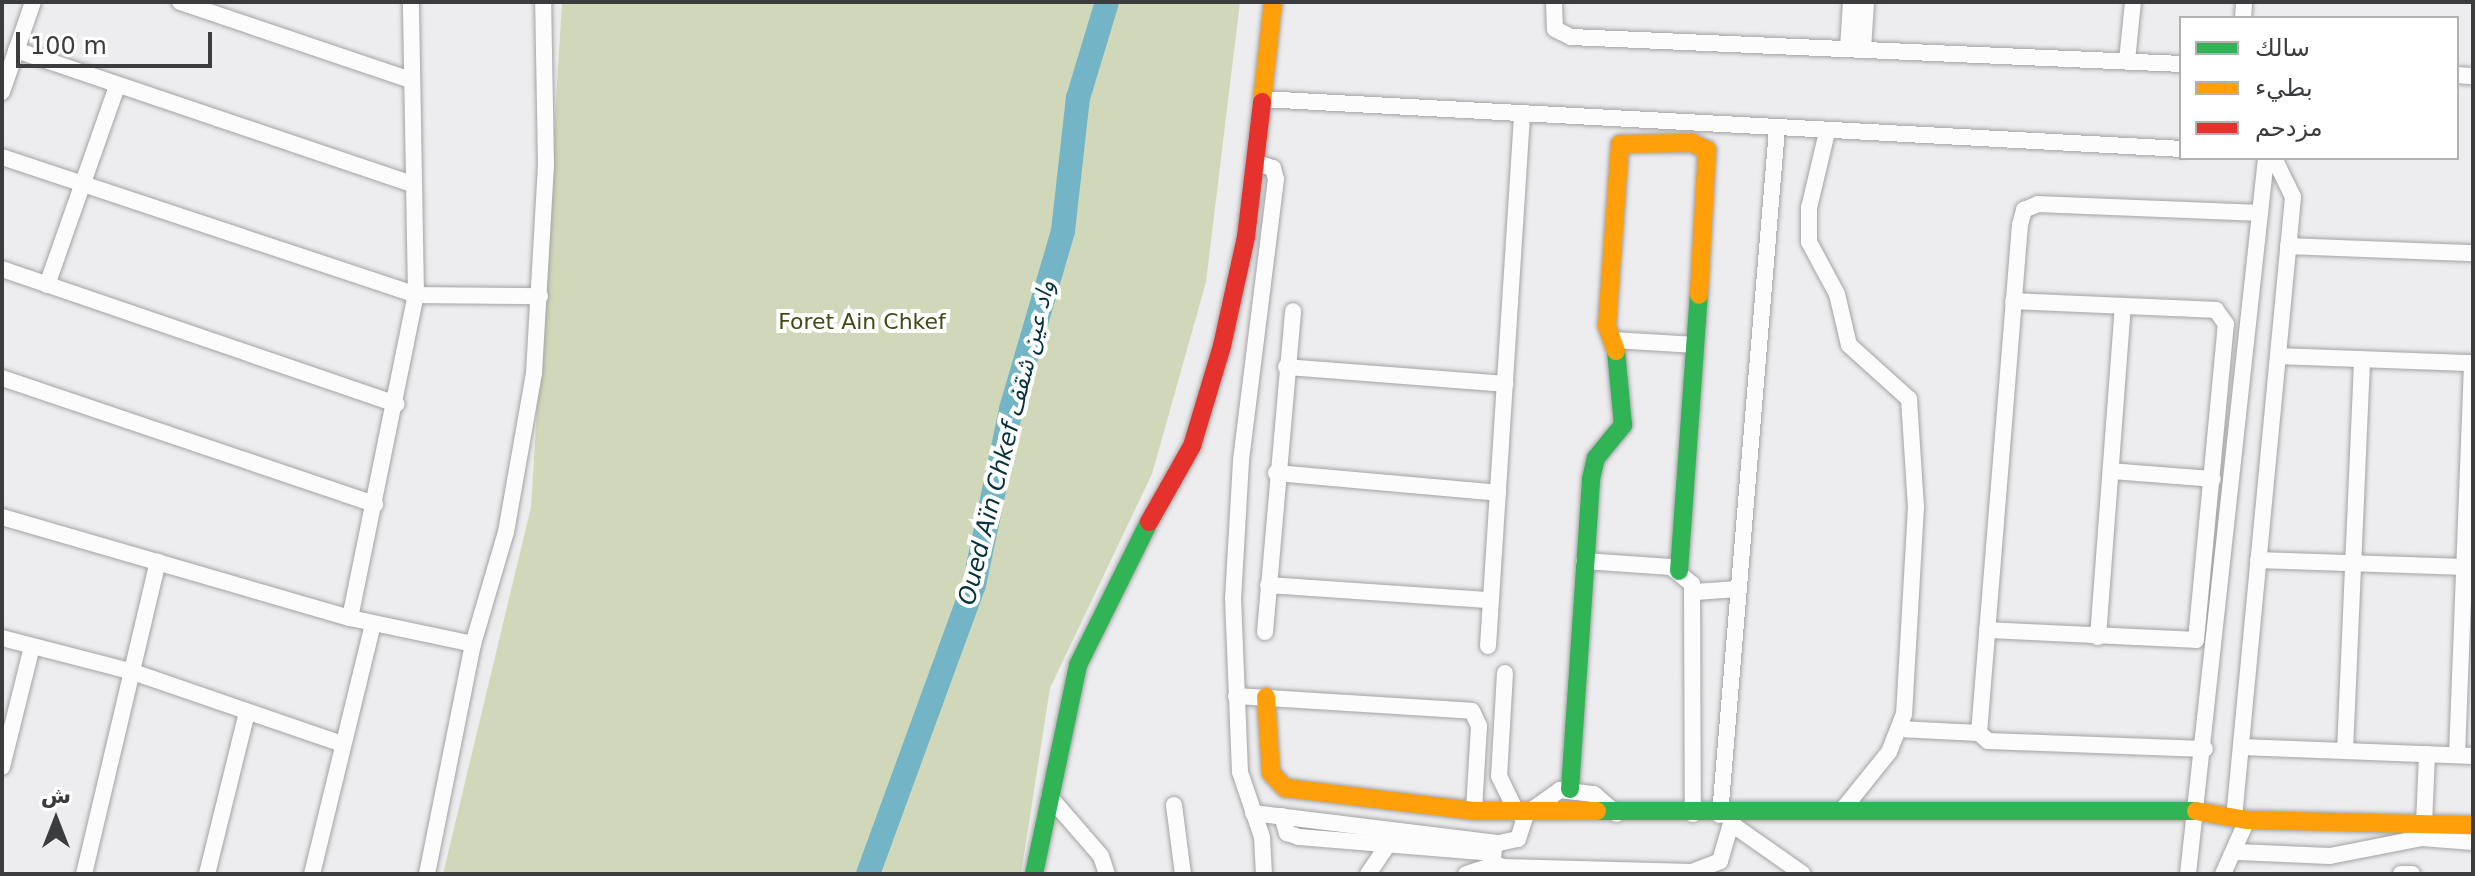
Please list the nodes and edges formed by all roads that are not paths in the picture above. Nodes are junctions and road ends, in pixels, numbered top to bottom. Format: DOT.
graph roads {
  1 [pos="33,2"];
  2 [pos="180,2"];
  3 [pos="411,2"];
  4 [pos="543,2"];
  5 [pos="1273,2"];
  6 [pos="1554,2"];
  7 [pos="1851,2"];
  8 [pos="1866,2"];
  9 [pos="2133,2"];
  10 [pos="1856,49"];
  11 [pos="16,50"];
  12 [pos="2127,61"];
  13 [pos="2179,64"];
  14 [pos="410,80"];
  15 [pos="117,86"];
  16 [pos="2,92"];
  17 [pos="1262,99"];
  18 [pos="1522,116"];
  19 [pos="1667,122"];
  20 [pos="1777,129"];
  21 [pos="1827,132"];
  22 [pos="1666,141"];
  23 [pos="2179,149"];
  24 [pos="2,157"];
  25 [pos="2266,160"];
  26 [pos="2275,160"];
  27 [pos="1254,162"];
  28 [pos="82,185"];
  29 [pos="414,185"];
  30 [pos="2260,213"];
  31 [pos="2288,246"];
  32 [pos="2473,253"];
  33 [pos="2,269"];
  34 [pos="47,285"];
  35 [pos="416,295"];
  36 [pos="540,296"];
  37 [pos="2013,301"];
  38 [pos="2123,306"];
  39 [pos="1293,311"];
  40 [pos="1613,340"];
  41 [pos="1696,345"];
  42 [pos="2278,356"];
  43 [pos="2362,359"];
  44 [pos="2473,363"];
  45 [pos="1286,367"];
  46 [pos="2,378"];
  47 [pos="1505,384"];
  48 [pos="397,404"];
  49 [pos="2111,471"];
  50 [pos="1276,473"];
  51 [pos="2213,479"];
  52 [pos="1498,493"];
  53 [pos="375,504"];
  54 [pos="2,517"];
  55 [pos="2258,560"];
  56 [pos="1584,561"];
  57 [pos="158,562"];
  58 [pos="2353,563"];
  59 [pos="2469,567"];
  60 [pos="1679,571"];
  61 [pos="1268,585"];
  62 [pos="1738,589"];
  63 [pos="1695,592"];
  64 [pos="1490,600"];
  65 [pos="350,618"];
  66 [pos="373,624"];
  67 [pos="1987,630"];
  68 [pos="1265,632"];
  69 [pos="2098,637"];
  70 [pos="2,638"];
  71 [pos="473,644"];
  72 [pos="1488,646"];
  73 [pos="32,647"];
  74 [pos="133,672"];
  75 [pos="1505,673"];
  76 [pos="1236,696"];
  77 [pos="1266,697"];
  78 [pos="246,716"];
  79 [pos="1899,729"];
  80 [pos="1979,733"];
  81 [pos="342,744"];
  82 [pos="2241,747"];
  83 [pos="2205,749"];
  84 [pos="2345,751"];
  85 [pos="2427,754"];
  86 [pos="2465,756"];
  87 [pos="2,767"];
  88 [pos="1570,789"];
  89 [pos="1049,796"];
  90 [pos="1174,805"];
  91 [pos="1844,808"];
  92 [pos="1474,811"];
  93 [pos="2200,812"];
  94 [pos="1253,813"];
  95 [pos="1522,813"];
  96 [pos="1617,814"];
  97 [pos="1693,814"];
  98 [pos="1282,816"];
  99 [pos="1729,818"];
  100 [pos="2241,819"];
  101 [pos="2424,824"];
  102 [pos="2473,825"];
  103 [pos="1355,841"];
  104 [pos="2473,842"];
  105 [pos="1388,844"];
  106 [pos="2237,852"];
  107 [pos="1494,854"];
  108 [pos="1609,872"];
  109 [pos="84,874"];
  110 [pos="207,874"];
  111 [pos="312,874"];
  112 [pos="427,874"];
  113 [pos="1034,874"];
  114 [pos="1107,874"];
  115 [pos="1183,874"];
  116 [pos="1264,874"];
  117 [pos="1368,874"];
  118 [pos="1466,874"];
  119 [pos="1803,874"];
  120 [pos="2188,874"];
  121 [pos="2223,874"];
  122 [pos="2401,874"];
  123 [pos="2412,874"];
  1 -- 11 [label="street"];
  2 -- 14 [label="street"];
  3 -- 14 [label="street"];
  4 -- 36 [label="street"];
  5 -- 17 [label="street"];
  6 -- 10 [label="street"];
  7 -- 10 [label="street"];
  8 -- 10 [label="street"];
  9 -- 12 [label="street"];
  10 -- 12 [label="street"];
  11 -- 15 [label="street"];
  11 -- 16 [label="street"];
  12 -- 13 [label="street"];
  14 -- 29 [label="street"];
  15 -- 28 [label="street"];
  15 -- 29 [label="street"];
  17 -- 18 [label="street"];
  17 -- 27 [label="street"];
  18 -- 19 [label="street"];
  18 -- 47 [label="street"];
  19 -- 20 [label="street"];
  19 -- 22 [label="street"];
  20 -- 21 [label="street"];
  20 -- 62 [label="street"];
  21 -- 23 [label="street"];
  21 -- 79 [label="street"];
  22 -- 40 [label="street"];
  22 -- 41 [label="street"];
  24 -- 28 [label="street"];
  25 -- 30 [label="street"];
  26 -- 31 [label="street"];
  27 -- 76 [label="street"];
  27 -- 89 [label="street"];
  28 -- 34 [label="street"];
  28 -- 35 [label="street"];
  29 -- 35 [label="street"];
  30 -- 37 [label="street"];
  30 -- 83 [label="street"];
  31 -- 32 [label="street"];
  31 -- 42 [label="street"];
  33 -- 34 [label="street"];
  34 -- 48 [label="street"];
  35 -- 36 [label="street"];
  35 -- 48 [label="street"];
  36 -- 71 [label="street"];
  37 -- 38 [label="street"];
  37 -- 67 [label="street"];
  38 -- 49 [label="street"];
  38 -- 51 [label="street"];
  39 -- 45 [label="street"];
  40 -- 41 [label="street"];
  40 -- 56 [label="street"];
  41 -- 60 [label="street"];
  42 -- 43 [label="street"];
  42 -- 55 [label="street"];
  43 -- 44 [label="street"];
  43 -- 58 [label="street"];
  44 -- 59 [label="street"];
  45 -- 47 [label="street"];
  45 -- 50 [label="street"];
  46 -- 53 [label="street"];
  47 -- 52 [label="street"];
  48 -- 53 [label="street"];
  49 -- 51 [label="street"];
  49 -- 69 [label="street"];
  50 -- 52 [label="street"];
  50 -- 61 [label="street"];
  51 -- 69 [label="street"];
  52 -- 64 [label="street"];
  53 -- 65 [label="street"];
  54 -- 57 [label="street"];
  55 -- 58 [label="street"];
  55 -- 82 [label="street"];
  56 -- 60 [label="street"];
  56 -- 88 [label="street"];
  57 -- 65 [label="street"];
  57 -- 74 [label="street"];
  58 -- 59 [label="street"];
  58 -- 84 [label="street"];
  59 -- 86 [label="street"];
  60 -- 63 [label="street"];
  61 -- 64 [label="street"];
  61 -- 68 [label="street"];
  62 -- 63 [label="street"];
  62 -- 99 [label="street"];
  63 -- 97 [label="street"];
  64 -- 72 [label="street"];
  65 -- 66 [label="street"];
  66 -- 71 [label="street"];
  66 -- 81 [label="street"];
  67 -- 69 [label="street"];
  67 -- 80 [label="street"];
  70 -- 73 [label="street"];
  71 -- 112 [label="street"];
  73 -- 74 [label="street"];
  73 -- 87 [label="street"];
  74 -- 78 [label="street"];
  74 -- 109 [label="street"];
  75 -- 95 [label="street"];
  76 -- 77 [label="street"];
  76 -- 94 [label="street"];
  77 -- 92 [label="street"];
  77 -- 92 [label="street"];
  78 -- 81 [label="street"];
  78 -- 110 [label="street"];
  79 -- 80 [label="street"];
  79 -- 91 [label="street"];
  80 -- 83 [label="street"];
  81 -- 111 [label="street"];
  82 -- 84 [label="street"];
  82 -- 100 [label="street"];
  83 -- 93 [label="street"];
  84 -- 85 [label="street"];
  85 -- 86 [label="street"];
  85 -- 101 [label="street"];
  88 -- 95 [label="street"];
  88 -- 96 [label="street"];
  89 -- 113 [label="street"];
  89 -- 114 [label="street"];
  90 -- 115 [label="street"];
  91 -- 93 [label="street"];
  91 -- 99 [label="street"];
  92 -- 95 [label="street"];
  93 -- 100 [label="street"];
  93 -- 120 [label="street"];
  94 -- 98 [label="street"];
  94 -- 116 [label="street"];
  95 -- 96 [label="street"];
  95 -- 107 [label="street"];
  96 -- 97 [label="street"];
  97 -- 99 [label="street"];
  98 -- 103 [label="street"];
  98 -- 107 [label="street"];
  99 -- 108 [label="street"];
  99 -- 119 [label="street"];
  100 -- 101 [label="street"];
  100 -- 106 [label="street"];
  101 -- 102 [label="street"];
  103 -- 105 [label="street"];
  103 -- 117 [label="street"];
  104 -- 106 [label="street"];
  105 -- 107 [label="street"];
  105 -- 117 [label="street"];
  106 -- 121 [label="street"];
  107 -- 108 [label="street"];
  107 -- 118 [label="street"];
  122 -- 123 [label="street"];
}
